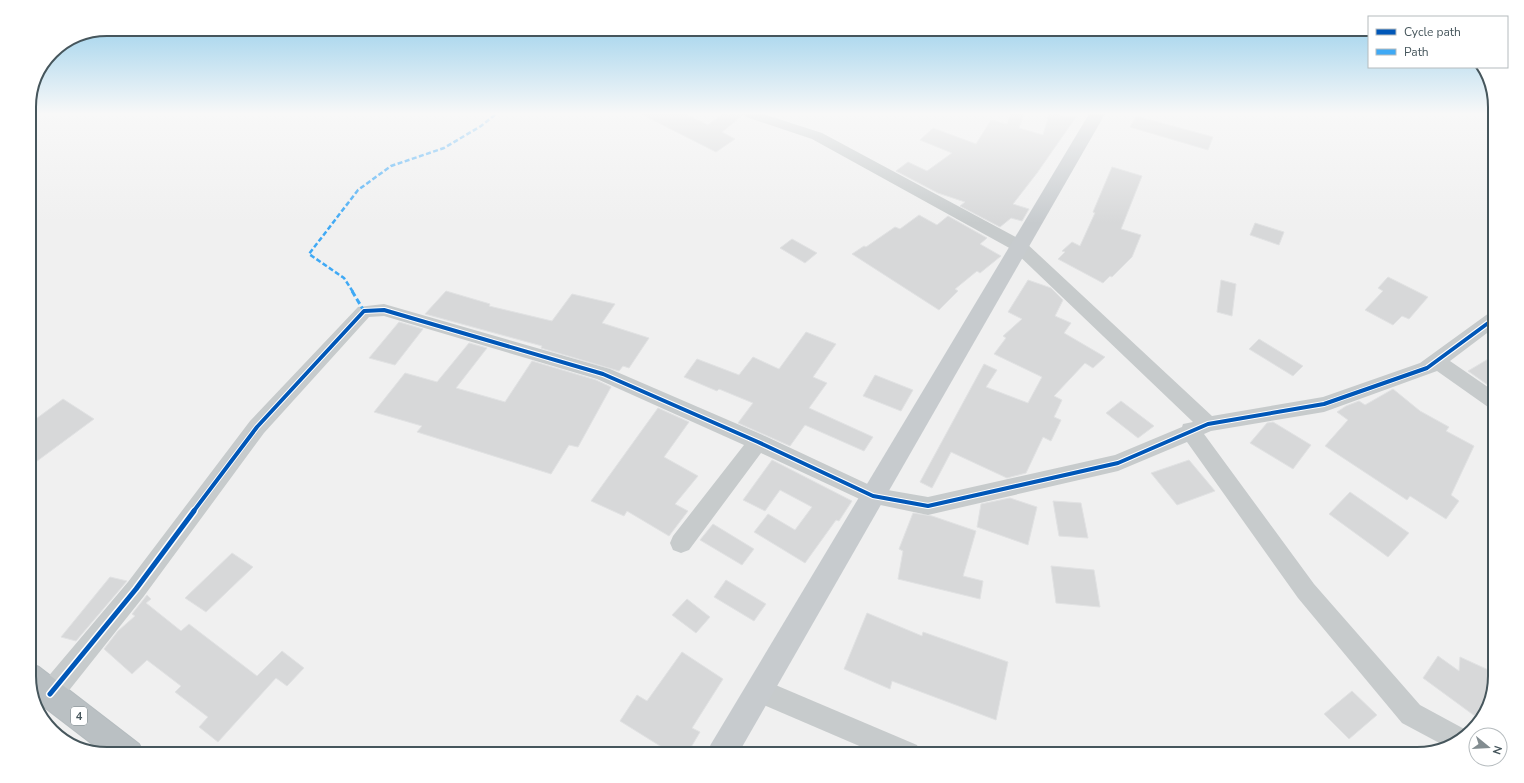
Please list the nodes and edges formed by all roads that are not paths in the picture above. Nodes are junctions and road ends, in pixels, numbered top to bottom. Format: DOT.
graph roads {
  1 [pos="844,151"];
  2 [pos="1075,151"];
  3 [pos="1019,246"];
  4 [pos="1488,323"];
  5 [pos="1437,361"];
  6 [pos="1488,397"];
  7 [pos="1199,427"];
  8 [pos="758,442"];
  9 [pos="873,496"];
  10 [pos="681,543"];
  11 [pos="39,686"];
  12 [pos="758,690"];
  13 [pos="1453,737"];
  14 [pos="120,747"];
  15 [pos="725,747"];
  16 [pos="892,747"];
  1 -- 3 [label="street"];
  2 -- 3 [label="street"];
  3 -- 7 [label="street"];
  3 -- 9 [label="street"];
  4 -- 5 [label="street"];
  5 -- 6 [label="street"];
  5 -- 7 [label="street"];
  7 -- 9 [label="street"];
  7 -- 13 [label="street"];
  8 -- 9 [label="street"];
  8 -- 10 [label="street"];
  8 -- 11 [label="street"];
  9 -- 12 [label="street"];
  11 -- 14 [label="highway, 4"];
  12 -- 15 [label="street"];
  12 -- 16 [label="street"];
}
